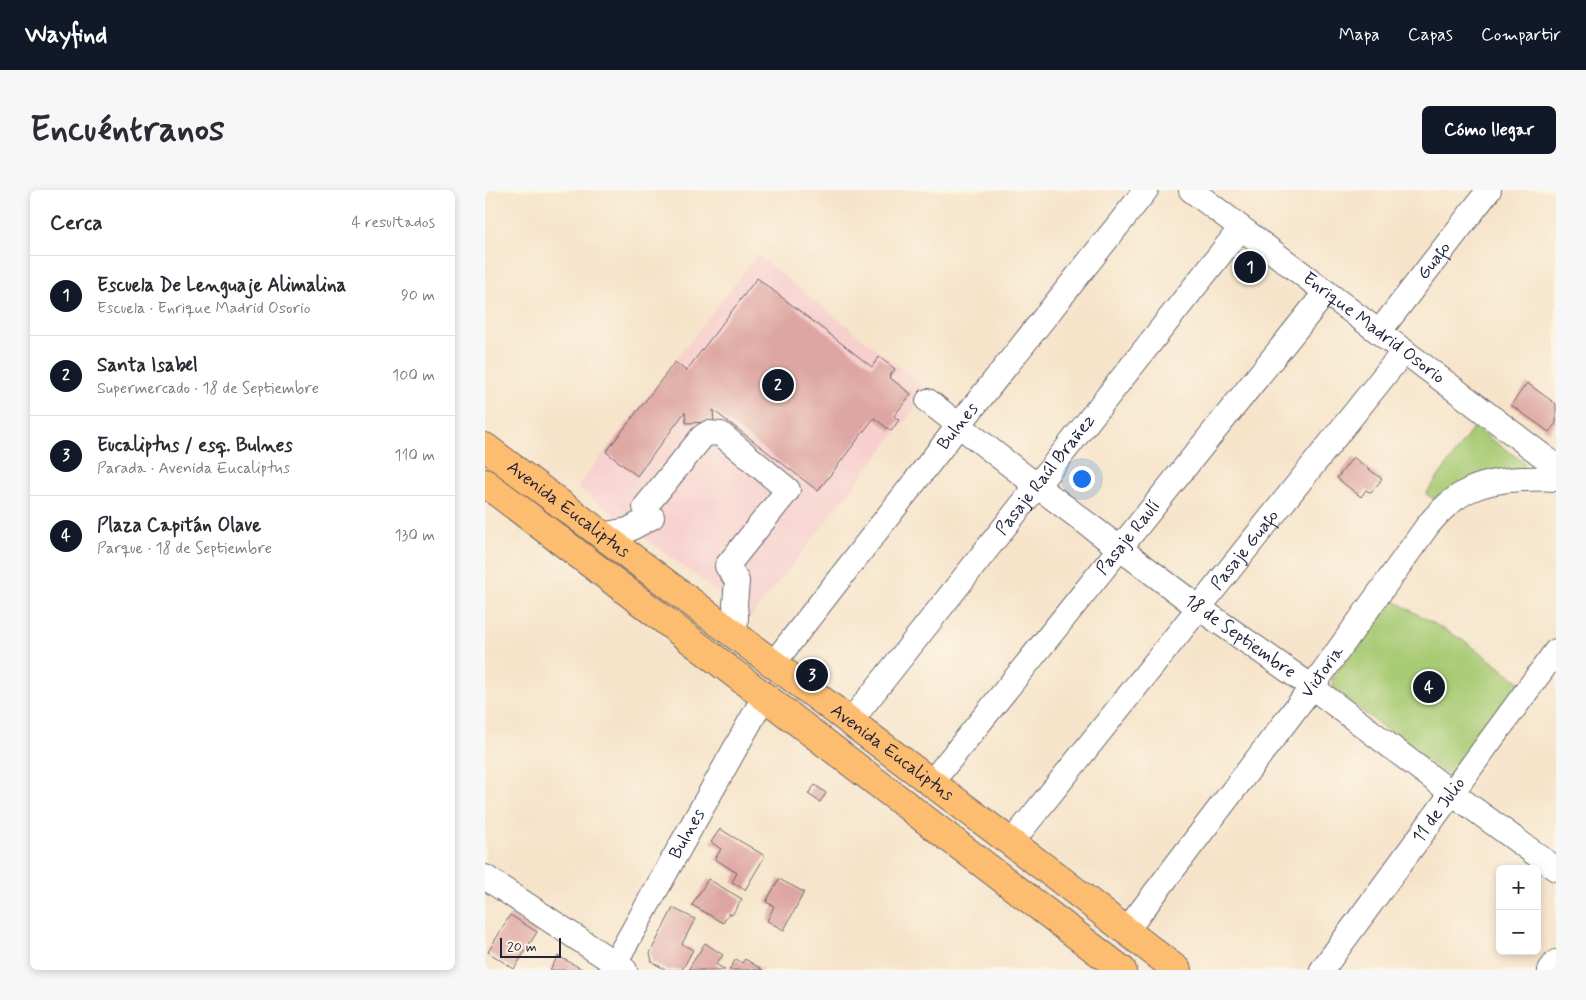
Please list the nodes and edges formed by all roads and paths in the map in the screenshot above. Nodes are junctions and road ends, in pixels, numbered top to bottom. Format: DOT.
graph roads {
  1 [pos="1146,190"];
  2 [pos="1489,190"];
  3 [pos="1200,193"];
  4 [pos="1241,228"];
  5 [pos="1326,292"];
  6 [pos="1379,332"];
  7 [pos="1404,351"];
  8 [pos="927,401"];
  9 [pos="959,426"];
  10 [pos="485,447"];
  11 [pos="1554,462"];
  12 [pos="485,483"];
  13 [pos="1037,486"];
  14 [pos="601,535"];
  15 [pos="1120,548"];
  16 [pos="1199,608"];
  17 [pos="735,635"];
  18 [pos="1556,651"];
  19 [pos="773,664"];
  20 [pos="1312,687"];
  21 [pos="764,697"];
  22 [pos="851,722"];
  23 [pos="931,783"];
  24 [pos="1452,793"];
  25 [pos="1011,843"];
  26 [pos="1556,869"];
  27 [pos="485,877"];
  28 [pos="1057,878"];
  29 [pos="1037,905"];
  30 [pos="1126,931"];
  31 [pos="1556,962"];
  32 [pos="1112,967"];
  33 [pos="617,968"];
  34 [pos="1177,970"];
  35 [pos="1322,970"];
  36 [pos="1550,970"];
  1 -- 9 [label="street, Bulnes"];
  2 -- 6 [label="street, Guafo"];
  3 -- 4 [label="street, Enrique Madrid Osorio"];
  4 -- 5 [label="street, Enrique Madrid Osorio"];
  4 -- 13 [label="street, Pasaje Raúl Brañez"];
  5 -- 6 [label="street, Enrique Madrid Osorio"];
  5 -- 15 [label="street, Pasaje Raulí"];
  6 -- 7 [label="street, Enrique Madrid Osorio"];
  7 -- 11 [label="street, Enrique Madrid Osorio"];
  7 -- 16 [label="street, Pasaje Guafo"];
  8 -- 9 [label="street, 18 de Septiembre"];
  9 -- 13 [label="street, 18 de Septiembre"];
  9 -- 19 [label="street, Bulnes"];
  10 -- 14 [label="main road, Avenida Eucaliptus"];
  11 -- 20 [label="street, Victoria"];
  12 -- 21 [label="main road, Avenida Eucaliptus"];
  13 -- 15 [label="street, 18 de Septiembre"];
  13 -- 22 [label="street, Pasaje Raúl Brañez"];
  14 -- 17 [label="main road, Avenida Eucaliptus"];
  14 -- 17 [label="street"];
  15 -- 16 [label="street, 18 de Septiembre"];
  15 -- 23 [label="street, Pasaje Raulí"];
  16 -- 20 [label="street, 18 de Septiembre"];
  16 -- 25 [label="street, Pasaje Guafo"];
  17 -- 19 [label="main road, Avenida Eucaliptus"];
  18 -- 24 [label="street, 11 de Julio"];
  19 -- 22 [label="main road, Avenida Eucaliptus"];
  20 -- 24 [label="street, 18 de Septiembre"];
  20 -- 30 [label="street, Victoria"];
  21 -- 29 [label="main road, Avenida Eucaliptus"];
  21 -- 33 [label="street, Bulnes"];
  22 -- 23 [label="main road, Avenida Eucaliptus"];
  23 -- 25 [label="main road, Avenida Eucaliptus"];
  24 -- 26 [label="street, 18 de Septiembre"];
  24 -- 35 [label="street, 11 de Julio"];
  25 -- 28 [label="main road, Avenida Eucaliptus"];
  27 -- 33 [label="street"];
  28 -- 29 [label="main road"];
  28 -- 30 [label="main road, Avenida Eucaliptus"];
  29 -- 32 [label="main road, Avenida Eucaliptus"];
  30 -- 34 [label="main road, Avenida Eucaliptus"];
  31 -- 36 [label="street"];
}
